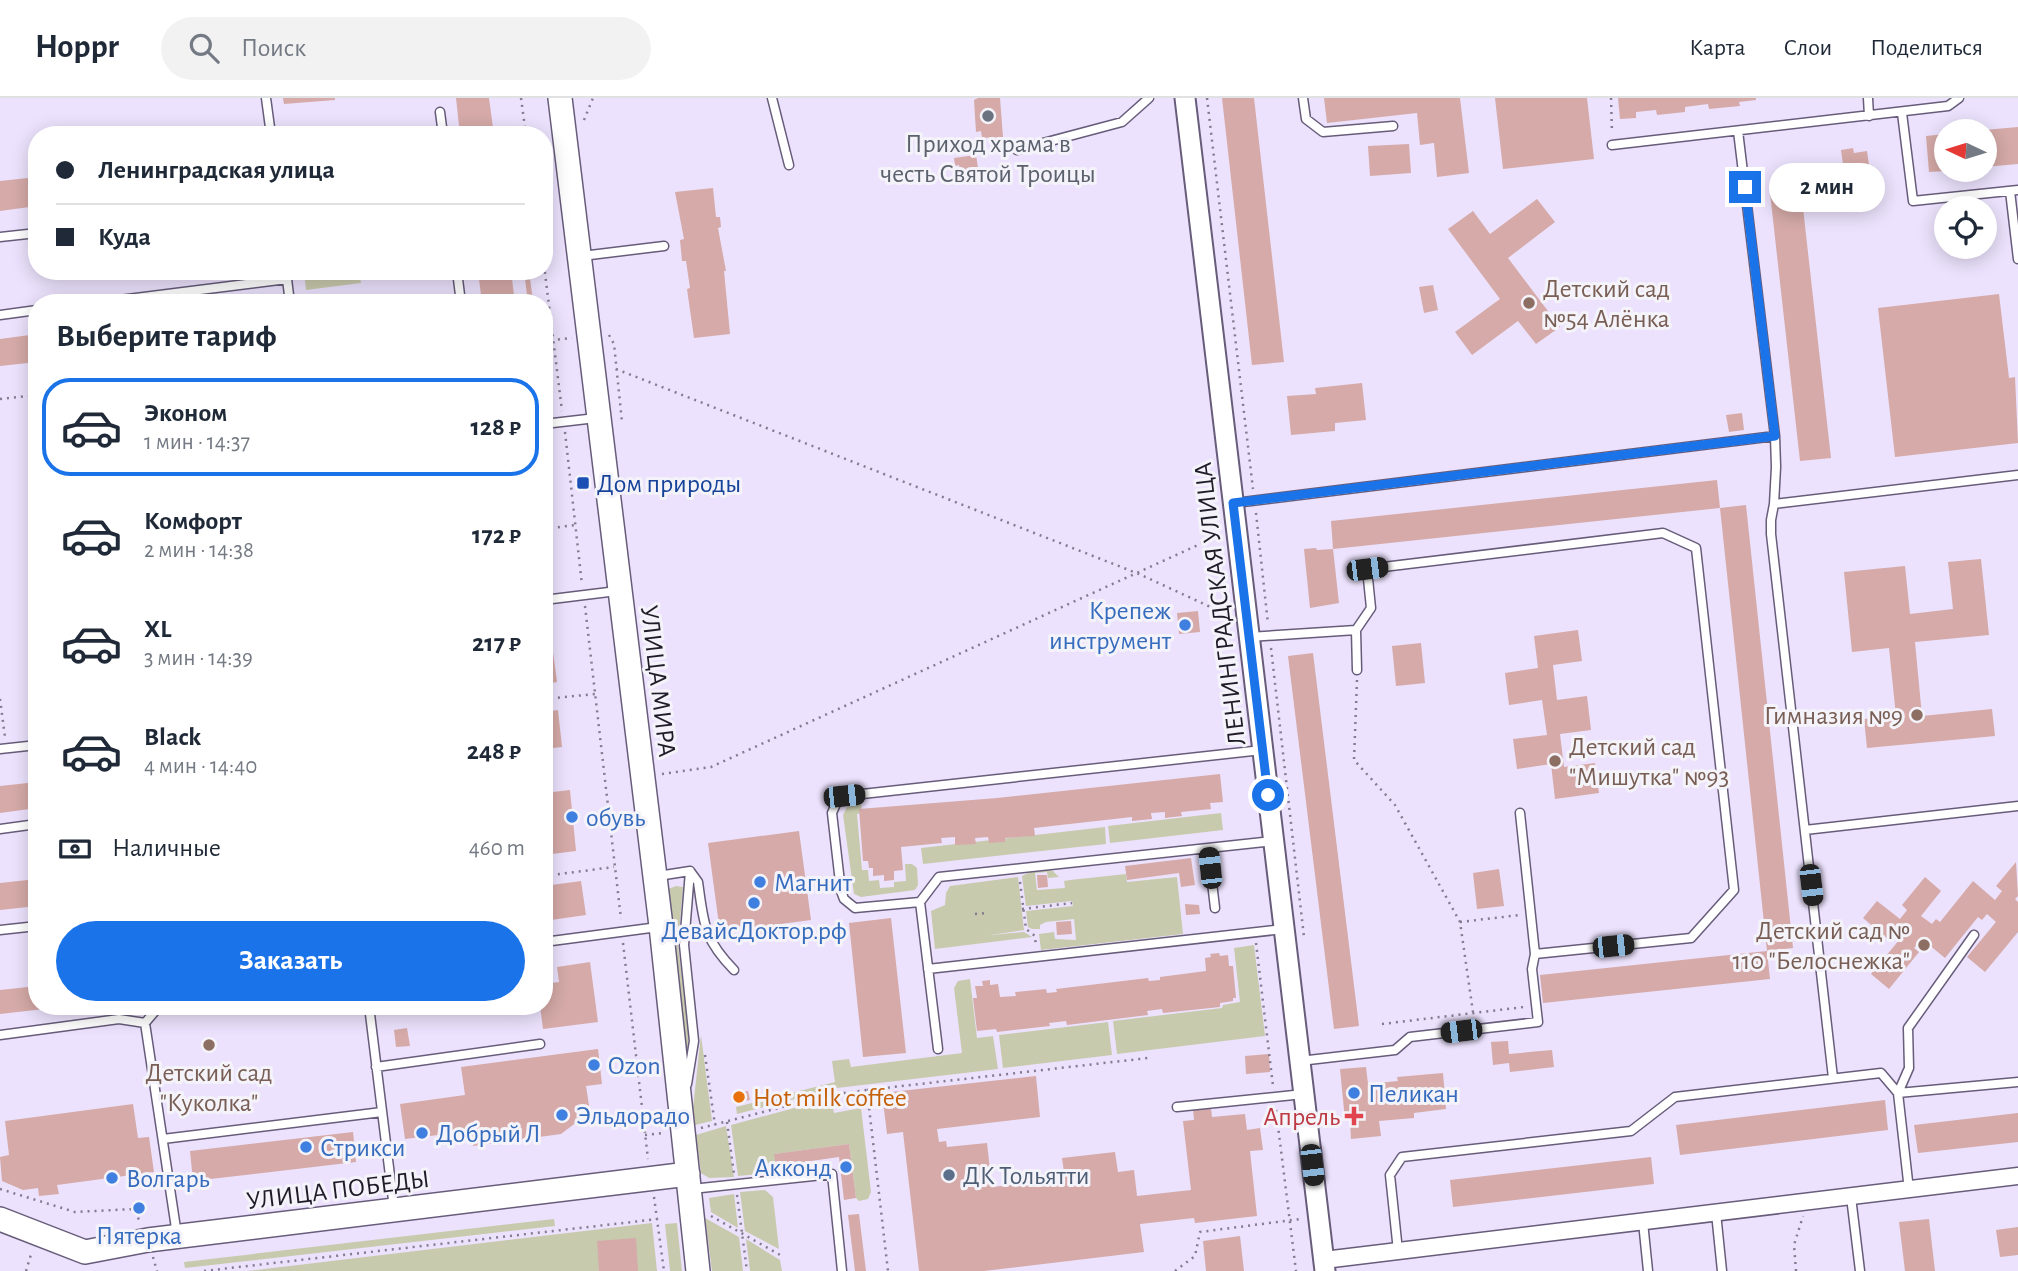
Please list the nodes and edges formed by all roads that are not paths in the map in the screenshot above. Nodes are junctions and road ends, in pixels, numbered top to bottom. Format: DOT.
graph roads {
  1 [pos="266,98"];
  2 [pos="560,98"];
  3 [pos="772,98"];
  4 [pos="1149,98"];
  5 [pos="1185,98"];
  6 [pos="1303,98"];
  7 [pos="1868,98"];
  8 [pos="1959,98"];
  9 [pos="440,112"];
  10 [pos="1902,113"];
  11 [pos="1869,116"];
  12 [pos="270,126"];
  13 [pos="442,126"];
  14 [pos="1393,126"];
  15 [pos="1738,131"];
  16 [pos="1612,145"];
  17 [pos="1017,150"];
  18 [pos="789,166"];
  19 [pos="2014,190"];
  20 [pos="28,234"];
  21 [pos="0,237"];
  22 [pos="664,246"];
  23 [pos="579,256"];
  24 [pos="2018,258"];
  25 [pos="253,280"];
  26 [pos="157,294"];
  27 [pos="28,311"];
  28 [pos="0,315"];
  29 [pos="599,418"];
  30 [pos="553,423"];
  31 [pos="1775,436"];
  32 [pos="2018,475"];
  33 [pos="1233,503"];
  34 [pos="1774,505"];
  35 [pos="620,591"];
  36 [pos="553,599"];
  37 [pos="1356,630"];
  38 [pos="1249,637"];
  39 [pos="1357,670"];
  40 [pos="28,746"];
  41 [pos="3,749"];
  42 [pos="1262,750"];
  43 [pos="2018,807"];
  44 [pos="1520,813"];
  45 [pos="28,825"];
  46 [pos="0,829"];
  47 [pos="1805,830"];
  48 [pos="1273,841"];
  49 [pos="1208,848"];
  50 [pos="690,871"];
  51 [pos="655,876"];
  52 [pos="920,902"];
  53 [pos="1215,908"];
  54 [pos="661,926"];
  55 [pos="28,927"];
  56 [pos="1284,929"];
  57 [pos="0,930"];
  58 [pos="1974,935"];
  59 [pos="553,941"];
  60 [pos="1535,954"];
  61 [pos="928,969"];
  62 [pos="734,970"];
  63 [pos="152,1015"];
  64 [pos="370,1015"];
  65 [pos="145,1023"];
  66 [pos="0,1035"];
  67 [pos="540,1044"];
  68 [pos="938,1049"];
  69 [pos="1300,1061"];
  70 [pos="376,1067"];
  71 [pos="1833,1078"];
  72 [pos="2018,1082"];
  73 [pos="1898,1093"];
  74 [pos="1294,1095"];
  75 [pos="1177,1107"];
  76 [pos="382,1112"];
  77 [pos="682,1123"];
  78 [pos="163,1139"];
  79 [pos="2018,1176"];
  80 [pos="689,1182"];
  81 [pos="1909,1189"];
  82 [pos="1851,1197"];
  83 [pos="394,1210"];
  84 [pos="1716,1213"];
  85 [pos="0,1219"];
  86 [pos="1643,1222"];
  87 [pos="177,1237"];
  88 [pos="1398,1251"];
  89 [pos="81,1261"];
  90 [pos="1324,1266"];
  91 [pos="698,1271"];
  92 [pos="842,1271"];
  93 [pos="1648,1271"];
  94 [pos="1722,1271"];
  95 [pos="1860,1271"];
  1 -- 12 [label="lane"];
  2 -- 23 [label="main road, УЛИЦА МИРА"];
  3 -- 18 [label="lane"];
  4 -- 17 [label="lane"];
  5 -- 33 [label="street, ЛЕНИНГРАДСКАЯ УЛИЦА"];
  6 -- 14 [label="lane"];
  7 -- 11 [label="lane"];
  8 -- 10 [label="lane"];
  9 -- 13 [label="lane"];
  10 -- 11 [label="lane"];
  10 -- 19 [label="lane"];
  11 -- 15 [label="lane"];
  15 -- 16 [label="lane"];
  15 -- 31 [label="lane"];
  19 -- 24 [label="lane"];
  20 -- 21 [label="lane"];
  22 -- 23 [label="lane"];
  23 -- 29 [label="main road, УЛИЦА МИРА"];
  25 -- 26 [label="lane"];
  27 -- 28 [label="lane"];
  29 -- 30 [label="lane"];
  29 -- 35 [label="main road, УЛИЦА МИРА"];
  31 -- 33 [label="lane"];
  31 -- 34 [label="lane"];
  32 -- 34 [label="lane"];
  33 -- 38 [label="street, ЛЕНИНГРАДСКАЯ УЛИЦА"];
  34 -- 47 [label="lane"];
  35 -- 36 [label="lane"];
  35 -- 51 [label="main road, УЛИЦА МИРА"];
  37 -- 38 [label="lane"];
  37 -- 39 [label="lane"];
  37 -- 60 [label="lane"];
  38 -- 42 [label="street, ЛЕНИНГРАДСКАЯ УЛИЦА"];
  40 -- 41 [label="lane"];
  42 -- 48 [label="street, ЛЕНИНГРАДСКАЯ УЛИЦА"];
  42 -- 52 [label="lane"];
  43 -- 47 [label="lane"];
  44 -- 60 [label="lane"];
  45 -- 46 [label="lane"];
  47 -- 71 [label="lane"];
  48 -- 49 [label="lane"];
  48 -- 56 [label="street, ЛЕНИНГРАДСКАЯ УЛИЦА"];
  49 -- 52 [label="lane"];
  49 -- 53 [label="lane"];
  50 -- 51 [label="lane"];
  50 -- 62 [label="lane"];
  50 -- 77 [label="lane"];
  51 -- 54 [label="main road, УЛИЦА МИРА"];
  52 -- 61 [label="lane"];
  54 -- 59 [label="lane"];
  54 -- 77 [label="main road, УЛИЦА МИРА"];
  55 -- 57 [label="lane"];
  56 -- 61 [label="lane"];
  56 -- 69 [label="street, ЛЕНИНГРАДСКАЯ УЛИЦА"];
  58 -- 73 [label="lane"];
  60 -- 69 [label="lane"];
  61 -- 68 [label="lane"];
  63 -- 65 [label="lane"];
  64 -- 70 [label="lane"];
  65 -- 66 [label="lane"];
  65 -- 78 [label="lane"];
  67 -- 70 [label="lane"];
  69 -- 90 [label="street, ЛЕНИНГРАДСКАЯ УЛИЦА"];
  70 -- 76 [label="lane"];
  71 -- 73 [label="lane"];
  71 -- 88 [label="lane"];
  72 -- 73 [label="lane"];
  73 -- 81 [label="lane"];
  74 -- 75 [label="lane"];
  76 -- 78 [label="lane"];
  76 -- 83 [label="lane"];
  77 -- 80 [label="main road, УЛИЦА МИРА"];
  78 -- 87 [label="lane"];
  79 -- 81 [label="street"];
  80 -- 83 [label="main road, УЛИЦА ПОБЕДЫ"];
  80 -- 91 [label="main road, УЛИЦА МИРА"];
  80 -- 92 [label="lane"];
  81 -- 82 [label="street"];
  82 -- 84 [label="street"];
  82 -- 95 [label="lane"];
  83 -- 87 [label="main road, УЛИЦА ПОБЕДЫ"];
  84 -- 86 [label="street"];
  84 -- 94 [label="lane"];
  85 -- 89 [label="main road, УЛИЦА ПОБЕДЫ"];
  86 -- 88 [label="street"];
  86 -- 93 [label="lane"];
  87 -- 89 [label="main road, УЛИЦА ПОБЕДЫ"];
  88 -- 90 [label="street"];
}
